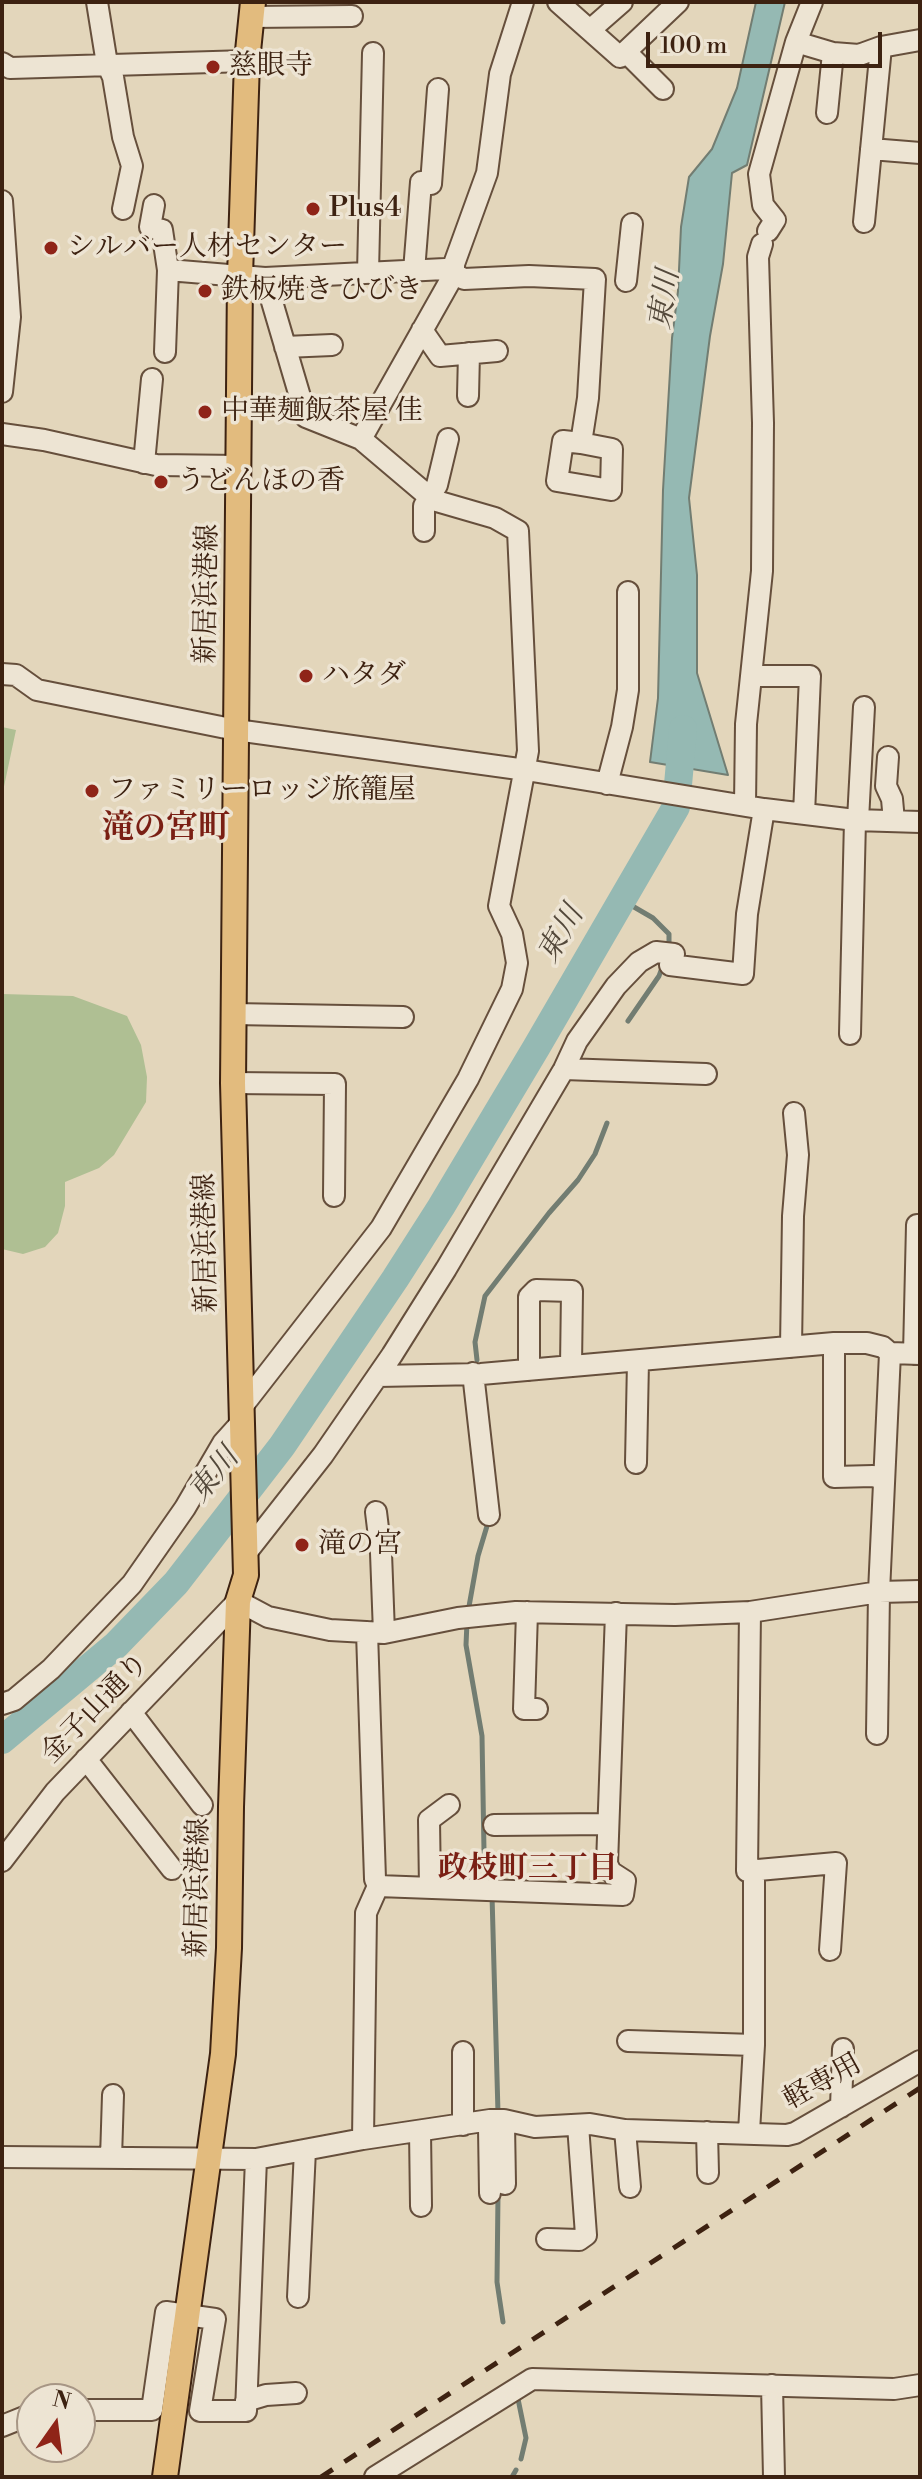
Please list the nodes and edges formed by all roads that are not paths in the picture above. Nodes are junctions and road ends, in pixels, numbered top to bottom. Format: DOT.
graph roads {
  1 [pos="97,2"];
  2 [pos="523,2"];
  3 [pos="558,2"];
  4 [pos="622,2"];
  5 [pos="678,2"];
  6 [pos="812,2"];
  7 [pos="252,9"];
  8 [pos="310,9"];
  9 [pos="352,16"];
  10 [pos="590,30"];
  11 [pos="920,40"];
  12 [pos="796,42"];
  13 [pos="881,47"];
  14 [pos="626,52"];
  15 [pos="373,53"];
  16 [pos="833,53"];
  17 [pos="247,61"];
  18 [pos="2,63"];
  19 [pos="107,64"];
  20 [pos="438,89"];
  21 [pos="663,89"];
  22 [pos="827,113"];
  23 [pos="871,149"];
  24 [pos="920,153"];
  25 [pos="2,201"];
  26 [pos="154,205"];
  27 [pos="123,209"];
  28 [pos="3,222"];
  29 [pos="864,222"];
  30 [pos="632,224"];
  31 [pos="168,270"];
  32 [pos="414,271"];
  33 [pos="368,273"];
  34 [pos="454,274"];
  35 [pos="240,276"];
  36 [pos="265,278"];
  37 [pos="595,279"];
  38 [pos="422,330"];
  39 [pos="332,345"];
  40 [pos="285,347"];
  41 [pos="497,351"];
  42 [pos="165,352"];
  43 [pos="469,353"];
  44 [pos="152,379"];
  45 [pos="2,392"];
  46 [pos="468,396"];
  47 [pos="2,434"];
  48 [pos="361,439"];
  49 [pos="448,439"];
  50 [pos="581,443"];
  51 [pos="144,463"];
  52 [pos="240,466"];
  53 [pos="429,496"];
  54 [pos="424,531"];
  55 [pos="628,592"];
  56 [pos="2,674"];
  57 [pos="753,676"];
  58 [pos="864,707"];
  59 [pos="236,730"];
  60 [pos="889,757"];
  61 [pos="526,770"];
  62 [pos="607,784"];
  63 [pos="748,806"];
  64 [pos="804,814"];
  65 [pos="857,820"];
  66 [pos="894,821"];
  67 [pos="920,822"];
  68 [pos="233,1014"];
  69 [pos="403,1017"];
  70 [pos="850,1034"];
  71 [pos="564,1069"];
  72 [pos="706,1074"];
  73 [pos="233,1083"];
  74 [pos="794,1113"];
  75 [pos="334,1196"];
  76 [pos="917,1225"];
  77 [pos="834,1343"];
  78 [pos="791,1347"];
  79 [pos="890,1353"];
  80 [pos="917,1354"];
  81 [pos="638,1361"];
  82 [pos="571,1366"];
  83 [pos="529,1370"];
  84 [pos="473,1373"];
  85 [pos="378,1376"];
  86 [pos="242,1426"];
  87 [pos="636,1463"];
  88 [pos="884,1479"];
  89 [pos="376,1512"];
  90 [pos="489,1515"];
  91 [pos="246,1543"];
  92 [pos="920,1591"];
  93 [pos="879,1592"];
  94 [pos="238,1601"];
  95 [pos="527,1612"];
  96 [pos="750,1612"];
  97 [pos="616,1613"];
  98 [pos="375,1632"];
  99 [pos="2,1704"];
  100 [pos="537,1709"];
  101 [pos="131,1712"];
  102 [pos="877,1734"];
  103 [pos="86,1759"];
  104 [pos="202,1805"];
  105 [pos="449,1805"];
  106 [pos="608,1824"];
  107 [pos="494,1825"];
  108 [pos="2,1861"];
  109 [pos="172,1869"];
  110 [pos="754,1869"];
  111 [pos="378,1886"];
  112 [pos="430,1888"];
  113 [pos="830,1950"];
  114 [pos="628,2041"];
  115 [pos="754,2045"];
  116 [pos="843,2049"];
  117 [pos="463,2052"];
  118 [pos="920,2061"];
  119 [pos="113,2095"];
  120 [pos="841,2107"];
  121 [pos="496,2121"];
  122 [pos="463,2125"];
  123 [pos="578,2125"];
  124 [pos="625,2130"];
  125 [pos="420,2131"];
  126 [pos="707,2132"];
  127 [pos="749,2132"];
  128 [pos="363,2139"];
  129 [pos="305,2150"];
  130 [pos="2,2157"];
  131 [pos="111,2158"];
  132 [pos="256,2159"];
  133 [pos="210,2160"];
  134 [pos="708,2173"];
  135 [pos="630,2187"];
  136 [pos="498,2188"];
  137 [pos="421,2206"];
  138 [pos="547,2239"];
  139 [pos="298,2297"];
  140 [pos="189,2314"];
  141 [pos="772,2385"];
  142 [pos="920,2385"];
  143 [pos="296,2393"];
  144 [pos="246,2401"];
  145 [pos="96,2410"];
  146 [pos="165,2477"];
  147 [pos="375,2477"];
  148 [pos="774,2477"];
  1 -- 19 [label="street"];
  2 -- 34 [label="street"];
  3 -- 10 [label="street"];
  4 -- 10 [label="street"];
  5 -- 14 [label="street"];
  6 -- 12 [label="street"];
  7 -- 8 [label="street"];
  7 -- 17 [label="main road, 新居浜港線"];
  8 -- 9 [label="street"];
  10 -- 14 [label="street"];
  11 -- 13 [label="street"];
  12 -- 16 [label="street"];
  12 -- 57 [label="street"];
  13 -- 16 [label="street"];
  13 -- 23 [label="street"];
  14 -- 21 [label="street"];
  15 -- 33 [label="street"];
  16 -- 22 [label="street"];
  17 -- 19 [label="street"];
  17 -- 35 [label="main road, 新居浜港線"];
  18 -- 19 [label="street"];
  19 -- 27 [label="street"];
  20 -- 32 [label="street"];
  23 -- 24 [label="street"];
  23 -- 29 [label="street"];
  25 -- 28 [label="street"];
  26 -- 31 [label="street"];
  28 -- 45 [label="street"];
  30 -- 37 [label="street"];
  31 -- 35 [label="street"];
  31 -- 42 [label="street"];
  32 -- 33 [label="street"];
  32 -- 34 [label="street"];
  33 -- 36 [label="street"];
  34 -- 37 [label="street"];
  34 -- 38 [label="street"];
  35 -- 36 [label="street"];
  35 -- 52 [label="main road, 新居浜港線"];
  36 -- 40 [label="street"];
  37 -- 50 [label="street"];
  38 -- 43 [label="street"];
  38 -- 48 [label="street"];
  39 -- 40 [label="street"];
  40 -- 48 [label="street"];
  41 -- 43 [label="street"];
  43 -- 46 [label="street"];
  44 -- 51 [label="street"];
  47 -- 51 [label="street"];
  48 -- 53 [label="street"];
  49 -- 53 [label="street"];
  51 -- 52 [label="street"];
  52 -- 59 [label="main road, 新居浜港線"];
  53 -- 54 [label="street"];
  53 -- 61 [label="street"];
  55 -- 62 [label="street"];
  56 -- 59 [label="street"];
  57 -- 63 [label="street"];
  57 -- 64 [label="street"];
  58 -- 65 [label="street"];
  59 -- 61 [label="street"];
  59 -- 68 [label="main road, 新居浜港線"];
  60 -- 66 [label="street"];
  61 -- 62 [label="street"];
  61 -- 86 [label="street"];
  62 -- 63 [label="street"];
  63 -- 64 [label="street"];
  63 -- 71 [label="street"];
  64 -- 65 [label="street"];
  65 -- 66 [label="street"];
  65 -- 70 [label="street"];
  66 -- 67 [label="street"];
  68 -- 69 [label="street"];
  68 -- 73 [label="main road, 新居浜港線"];
  71 -- 72 [label="street"];
  71 -- 85 [label="street"];
  73 -- 75 [label="street"];
  73 -- 86 [label="main road, 新居浜港線"];
  74 -- 78 [label="street"];
  76 -- 80 [label="street"];
  77 -- 78 [label="street"];
  77 -- 79 [label="street"];
  77 -- 88 [label="street"];
  78 -- 81 [label="street"];
  79 -- 80 [label="street"];
  79 -- 88 [label="street"];
  81 -- 82 [label="street"];
  81 -- 87 [label="street"];
  82 -- 83 [label="street"];
  82 -- 83 [label="street"];
  83 -- 84 [label="street"];
  84 -- 85 [label="street"];
  84 -- 90 [label="street"];
  85 -- 91 [label="street"];
  86 -- 91 [label="main road, 新居浜港線"];
  86 -- 99 [label="street"];
  88 -- 93 [label="street"];
  89 -- 98 [label="street"];
  91 -- 94 [label="main road, 新居浜港線"];
  92 -- 93 [label="street"];
  93 -- 96 [label="street"];
  93 -- 102 [label="street"];
  94 -- 98 [label="street"];
  94 -- 101 [label="street, 金子山通り"];
  94 -- 133 [label="main road, 新居浜港線"];
  95 -- 97 [label="street"];
  95 -- 98 [label="street"];
  95 -- 100 [label="street"];
  96 -- 97 [label="street"];
  96 -- 110 [label="street"];
  97 -- 106 [label="street"];
  98 -- 111 [label="street"];
  101 -- 103 [label="street, 金子山通り"];
  101 -- 104 [label="street"];
  103 -- 108 [label="street, 金子山通り"];
  103 -- 109 [label="street"];
  105 -- 112 [label="street"];
  106 -- 107 [label="street"];
  106 -- 112 [label="street"];
  110 -- 113 [label="street"];
  110 -- 115 [label="street"];
  111 -- 112 [label="street"];
  111 -- 128 [label="street"];
  114 -- 115 [label="street"];
  115 -- 127 [label="street"];
  116 -- 120 [label="street"];
  117 -- 122 [label="street"];
  118 -- 120 [label="street, 軽専用"];
  119 -- 131 [label="street"];
  120 -- 127 [label="street, 軽専用"];
  121 -- 122 [label="street, 軽専用"];
  121 -- 123 [label="street, 軽専用"];
  121 -- 136 [label="street"];
  122 -- 125 [label="street, 軽専用"];
  123 -- 124 [label="street, 軽専用"];
  123 -- 138 [label="street"];
  124 -- 126 [label="street, 軽専用"];
  124 -- 135 [label="street"];
  125 -- 128 [label="street, 軽専用"];
  125 -- 137 [label="street"];
  126 -- 127 [label="street, 軽専用"];
  126 -- 134 [label="street"];
  128 -- 129 [label="street, 軽専用"];
  129 -- 132 [label="street, 軽専用"];
  129 -- 139 [label="street"];
  130 -- 131 [label="street, 軽専用"];
  131 -- 133 [label="street, 軽専用"];
  132 -- 133 [label="street, 軽専用"];
  132 -- 144 [label="street"];
  133 -- 140 [label="main road, 新居浜港線"];
  140 -- 144 [label="street"];
  140 -- 145 [label="street"];
  140 -- 146 [label="main road, 新居浜港線"];
  141 -- 142 [label="street"];
  141 -- 147 [label="street"];
  141 -- 148 [label="street"];
  143 -- 144 [label="street"];
}
